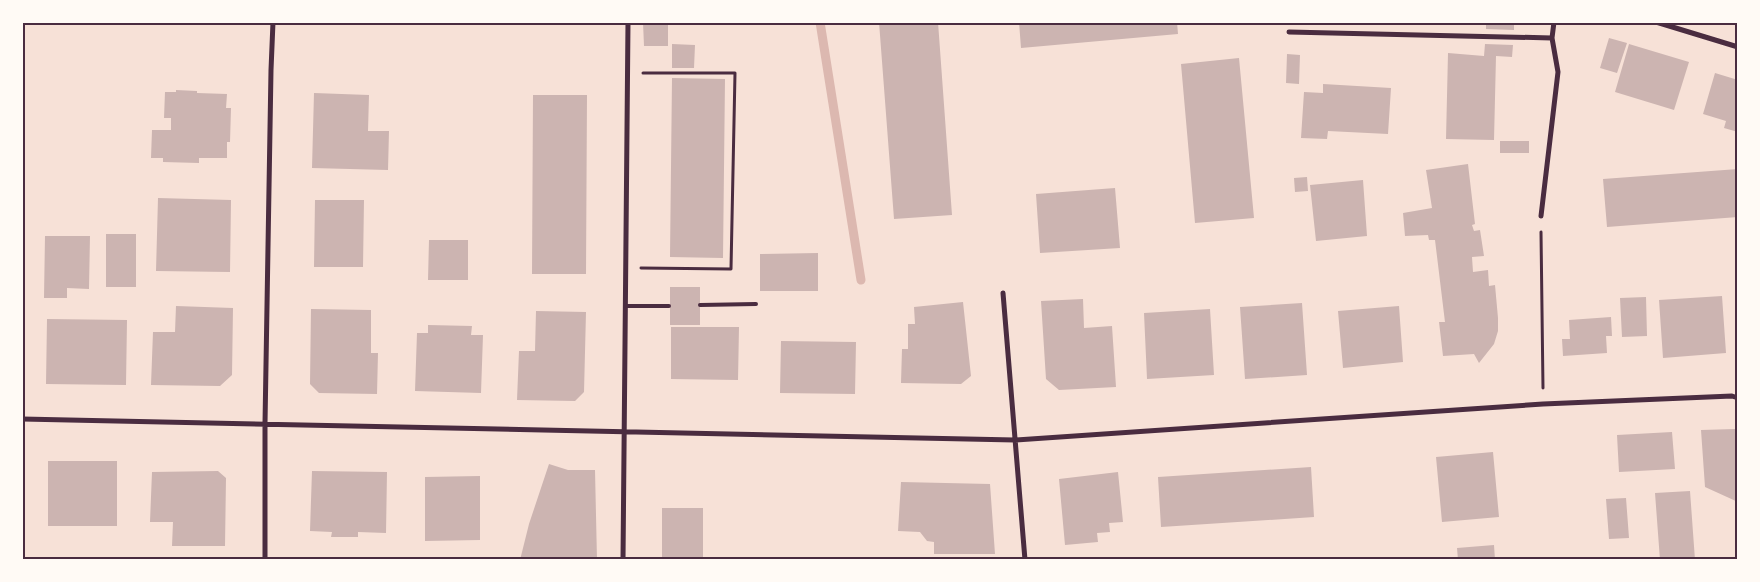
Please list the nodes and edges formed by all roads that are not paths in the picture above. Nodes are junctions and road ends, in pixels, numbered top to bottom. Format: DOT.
graph roads {
  1 [pos="273,22"];
  2 [pos="628,22"];
  3 [pos="1554,22"];
  4 [pos="1656,22"];
  5 [pos="1289,32"];
  6 [pos="1552,38"];
  7 [pos="1738,47"];
  8 [pos="1541,216"];
  9 [pos="1003,293"];
  10 [pos="700,304"];
  11 [pos="756,304"];
  12 [pos="626,306"];
  13 [pos="669,306"];
  14 [pos="1738,398"];
  15 [pos="22,419"];
  16 [pos="265,424"];
  17 [pos="624,432"];
  18 [pos="1015,440"];
  19 [pos="265,560"];
  20 [pos="623,560"];
  21 [pos="1025,560"];
  1 -- 16 [label="street"];
  2 -- 12 [label="street"];
  3 -- 6 [label="street"];
  4 -- 7 [label="street"];
  5 -- 6 [label="street"];
  6 -- 8 [label="street"];
  9 -- 18 [label="street"];
  10 -- 11 [label="lane"];
  12 -- 13 [label="lane"];
  12 -- 17 [label="street"];
  14 -- 18 [label="street"];
  15 -- 16 [label="street"];
  16 -- 17 [label="street"];
  16 -- 19 [label="street"];
  17 -- 18 [label="street"];
  17 -- 20 [label="street"];
  18 -- 21 [label="street"];
}
